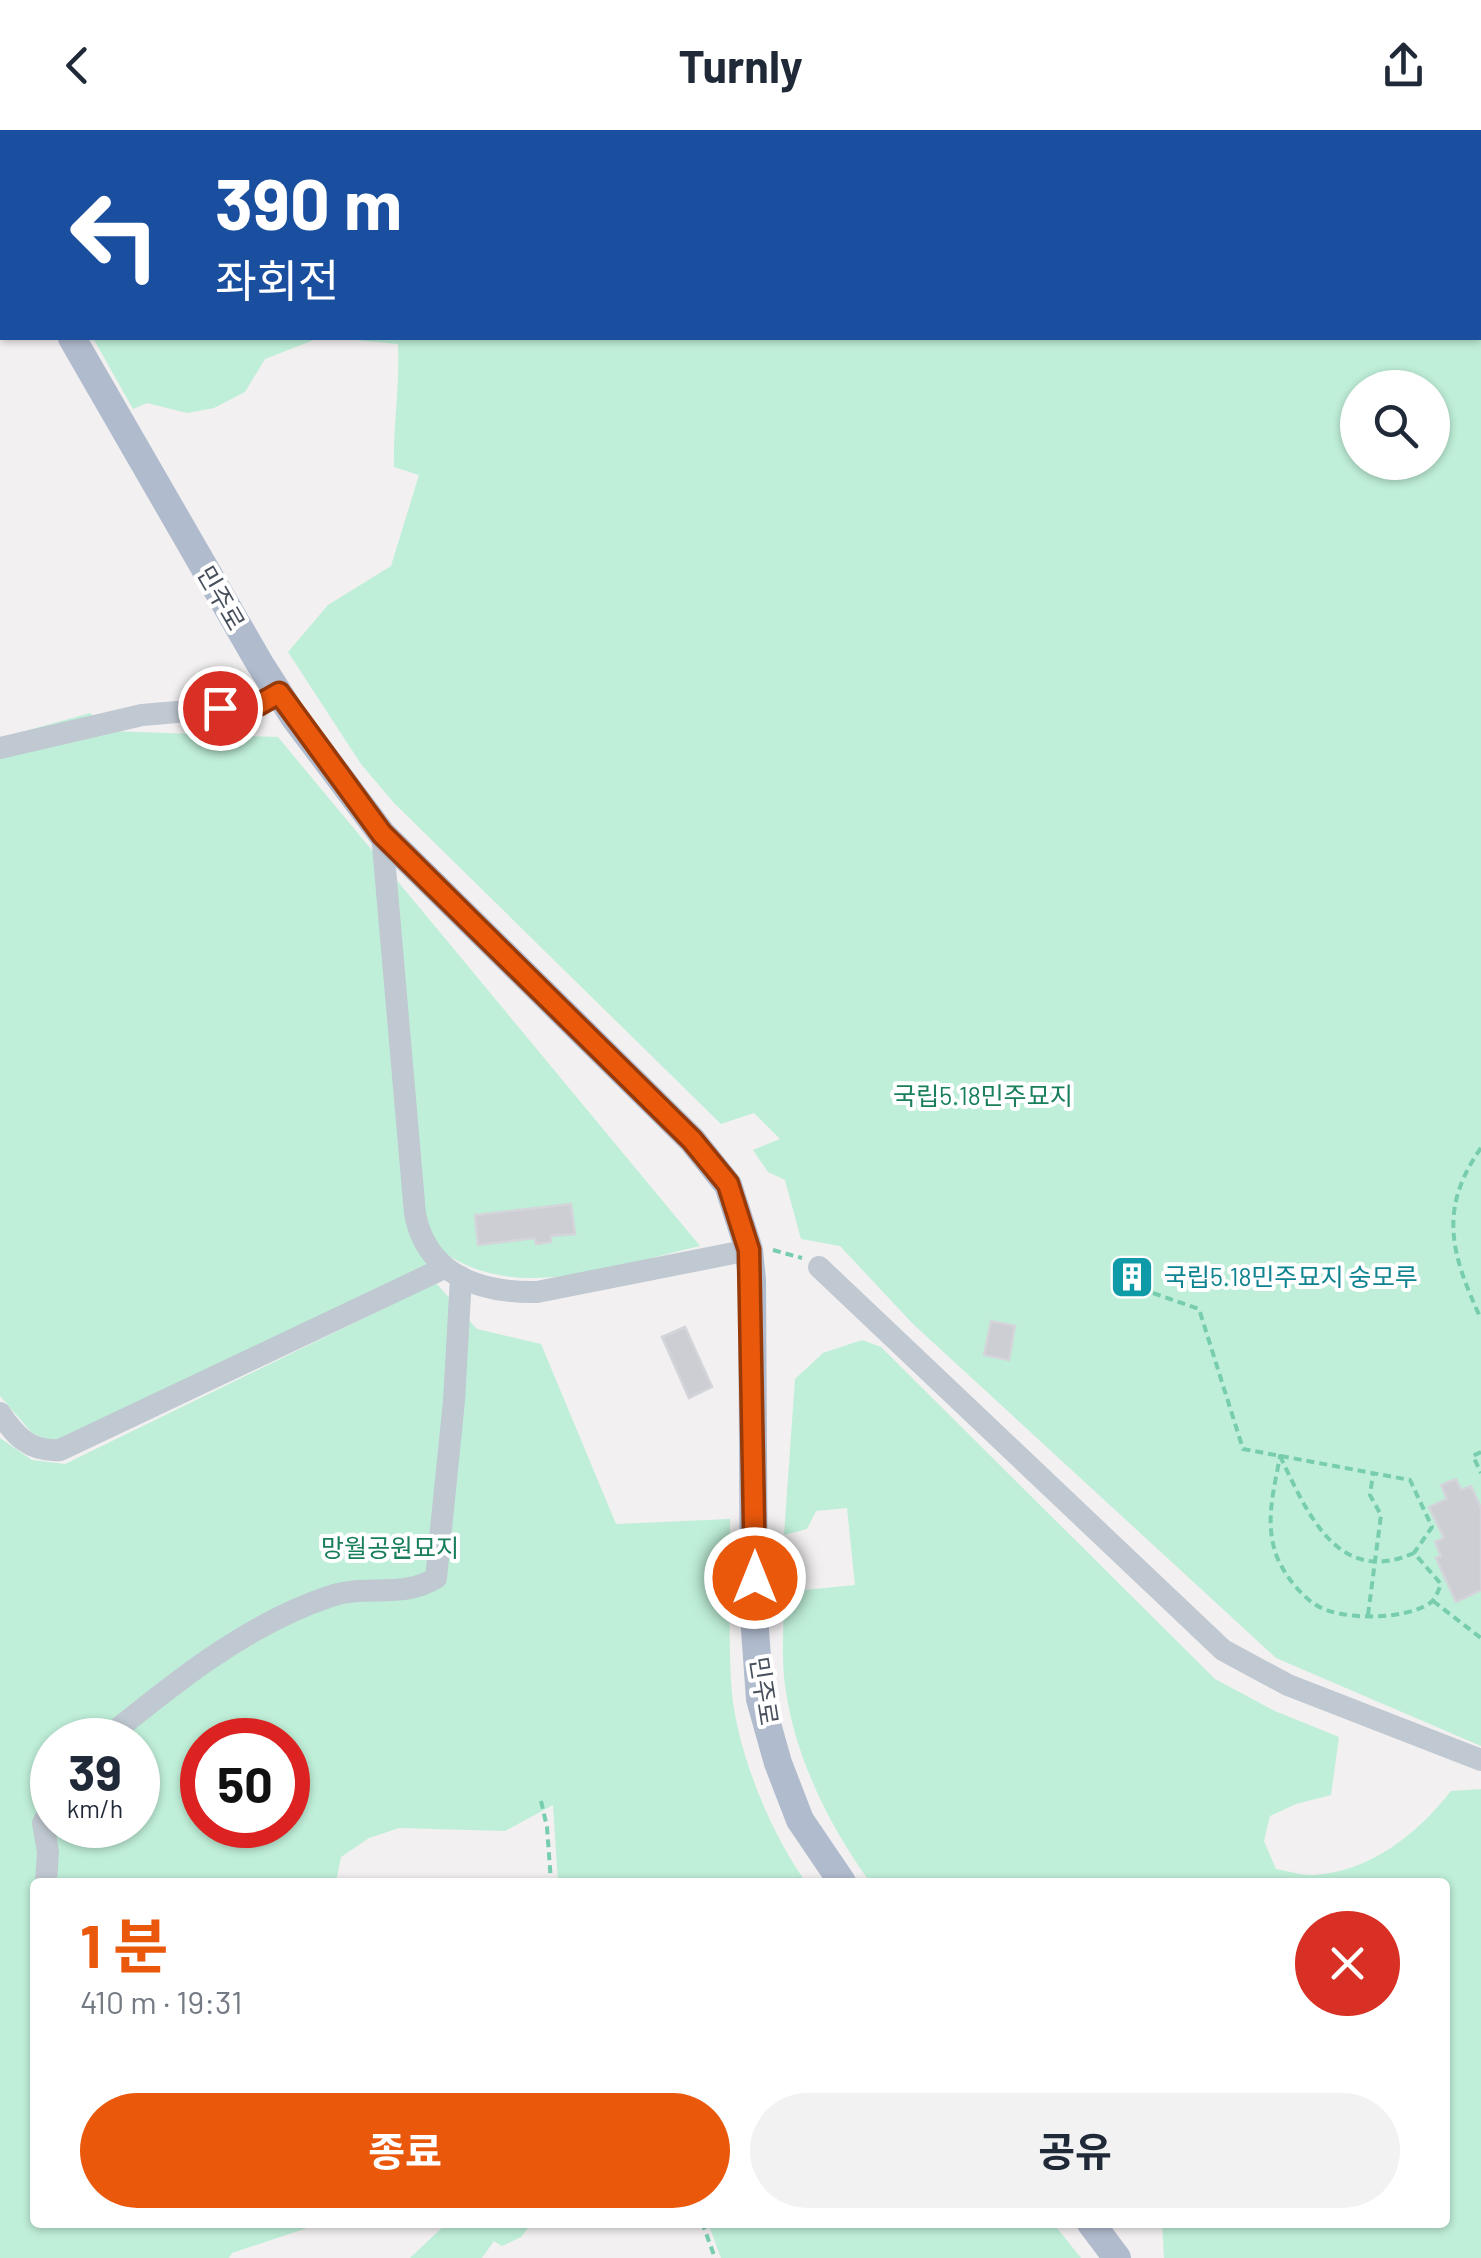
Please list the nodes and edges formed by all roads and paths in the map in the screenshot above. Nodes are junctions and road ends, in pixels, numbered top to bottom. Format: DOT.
graph roads {
  1 [pos="73,340"];
  2 [pos="279,693"];
  3 [pos="0,748"];
  4 [pos="382,834"];
  5 [pos="1481,1148"];
  6 [pos="749,1250"];
  7 [pos="819,1268"];
  8 [pos="453,1273"];
  9 [pos="1153,1293"];
  10 [pos="1481,1319"];
  11 [pos="0,1413"];
  12 [pos="1481,1452"];
  13 [pos="1280,1456"];
  14 [pos="1481,1473"];
  15 [pos="1373,1474"];
  16 [pos="1414,1553"];
  17 [pos="1375,1560"];
  18 [pos="1433,1601"];
  19 [pos="1368,1616"];
  20 [pos="1481,1638"];
  21 [pos="133,1718"];
  22 [pos="1481,1760"];
  23 [pos="541,1800"];
  24 [pos="47,1848"];
  25 [pos="46,1878"];
  26 [pos="551,1878"];
  27 [pos="839,1878"];
  28 [pos="704,2228"];
  29 [pos="1094,2228"];
  30 [pos="715,2258"];
  31 [pos="1117,2258"];
  1 -- 2 [label="main road, 민주로"];
  2 -- 3 [label="lane"];
  2 -- 4 [label="main road, 민주로"];
  4 -- 6 [label="main road, 민주로"];
  4 -- 8 [label="lane"];
  5 -- 10 [label="path"];
  6 -- 7 [label="path"];
  6 -- 8 [label="lane"];
  6 -- 27 [label="main road, 민주로"];
  7 -- 22 [label="lane"];
  8 -- 11 [label="lane"];
  8 -- 21 [label="lane"];
  9 -- 13 [label="path"];
  12 -- 14 [label="path"];
  13 -- 15 [label="path"];
  13 -- 17 [label="path"];
  13 -- 19 [label="path"];
  15 -- 16 [label="path"];
  15 -- 17 [label="path"];
  16 -- 17 [label="path"];
  16 -- 18 [label="path"];
  17 -- 19 [label="path"];
  18 -- 19 [label="path"];
  18 -- 20 [label="path"];
  23 -- 26 [label="path"];
  24 -- 25 [label="lane"];
  28 -- 30 [label="path"];
  29 -- 31 [label="main road"];
}
